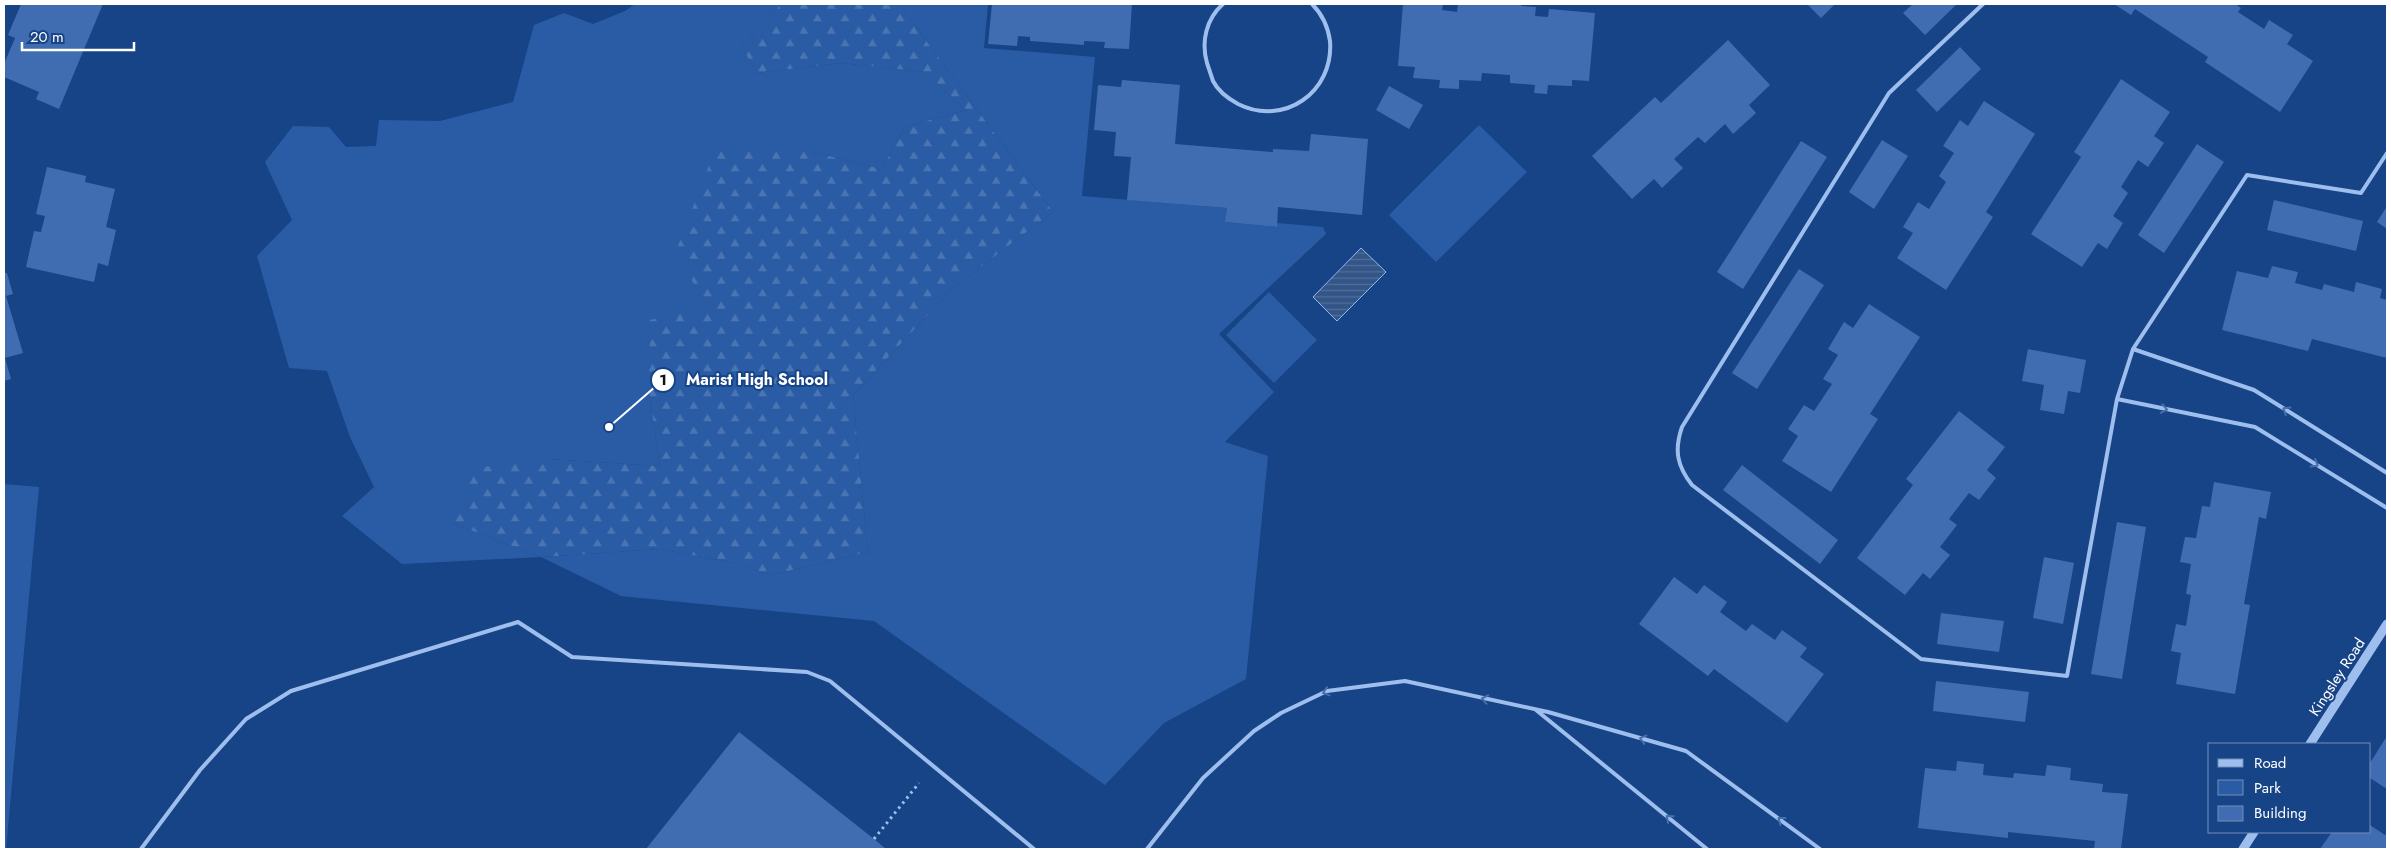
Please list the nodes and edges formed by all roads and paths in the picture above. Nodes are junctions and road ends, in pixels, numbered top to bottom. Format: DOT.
graph roads {
  1 [pos="1223,4"];
  2 [pos="1312,4"];
  3 [pos="1983,4"];
  4 [pos="2387,153"];
  5 [pos="2132,349"];
  6 [pos="2117,399"];
  7 [pos="2387,473"];
  8 [pos="2387,508"];
  9 [pos="2387,624"];
  10 [pos="1535,709"];
  11 [pos="2311,743"];
  12 [pos="906,800"];
  13 [pos="2253,833"];
  14 [pos="874,839"];
  15 [pos="142,849"];
  16 [pos="1034,849"];
  17 [pos="1146,849"];
  18 [pos="1707,849"];
  19 [pos="1820,849"];
  20 [pos="2243,849"];
  1 -- 2 [label="lane"];
  3 -- 6 [label="lane"];
  4 -- 5 [label="lane"];
  5 -- 6 [label="lane"];
  7 -- 5 [label="lane, one-way"];
  6 -- 8 [label="lane, one-way"];
  9 -- 11 [label="street, Kingsley Road"];
  10 -- 17 [label="lane, one-way"];
  18 -- 10 [label="lane, one-way"];
  19 -- 10 [label="lane, one-way"];
  12 -- 14 [label="path"];
  13 -- 20 [label="street"];
  15 -- 16 [label="lane"];
}
